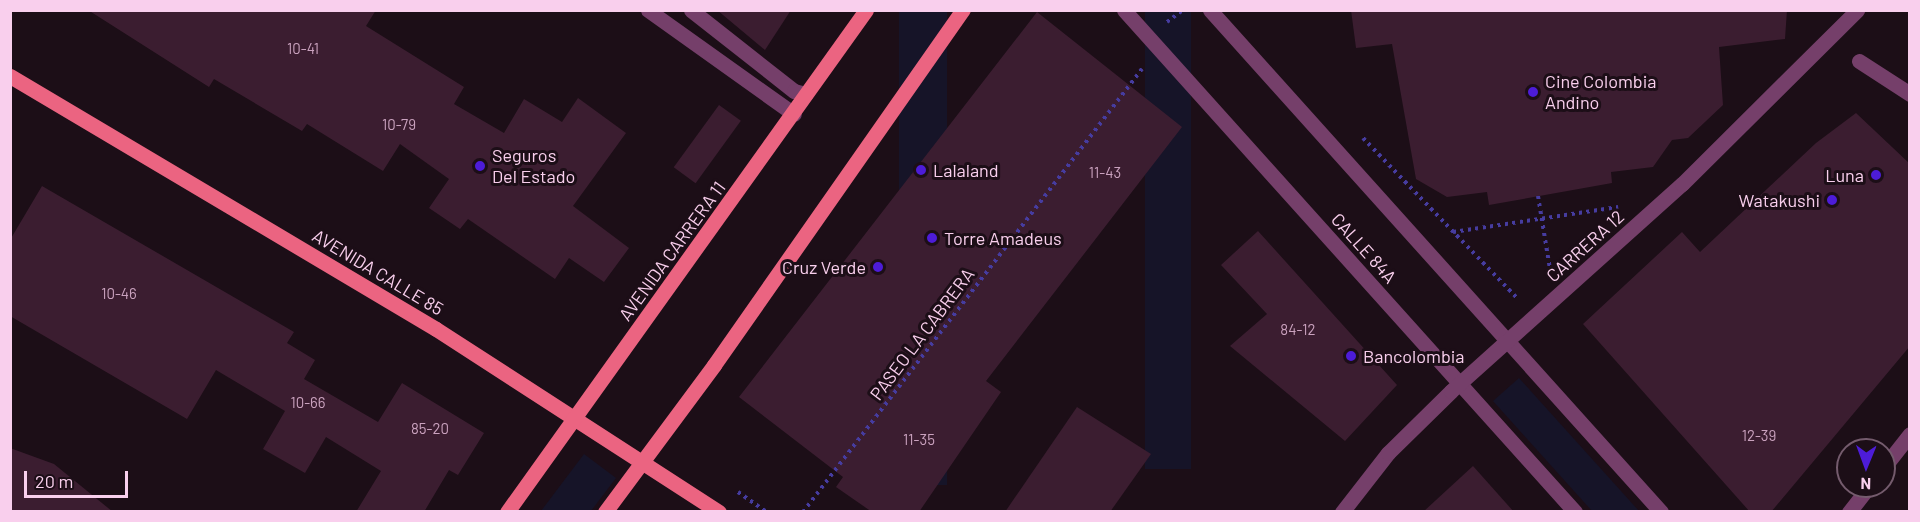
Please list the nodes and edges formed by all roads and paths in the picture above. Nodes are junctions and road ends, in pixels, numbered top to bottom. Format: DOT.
graph roads {
  1 [pos="648,10"];
  2 [pos="690,10"];
  3 [pos="866,10"];
  4 [pos="963,10"];
  5 [pos="1124,10"];
  6 [pos="1210,10"];
  7 [pos="1857,10"];
  8 [pos="1150,58"];
  9 [pos="1859,61"];
  10 [pos="10,76"];
  11 [pos="806,94"];
  12 [pos="1910,94"];
  13 [pos="794,114"];
  14 [pos="1354,129"];
  15 [pos="1538,196"];
  16 [pos="1623,207"];
  17 [pos="1541,219"];
  18 [pos="1453,232"];
  19 [pos="1550,273"];
  20 [pos="1535,317"];
  21 [pos="1507,342"];
  22 [pos="1460,382"];
  23 [pos="577,417"];
  24 [pos="1910,434"];
  25 [pos="1896,452"];
  26 [pos="642,461"];
  27 [pos="1860,498"];
  28 [pos="507,512"];
  29 [pos="605,512"];
  30 [pos="719,512"];
  31 [pos="803,512"];
  32 [pos="1342,512"];
  33 [pos="1575,512"];
  34 [pos="1661,512"];
  35 [pos="1850,512"];
  1 -- 13 [label="street"];
  2 -- 11 [label="street"];
  3 -- 11 [label="main road, AVENIDA CARRERA 11"];
  4 -- 26 [label="main road"];
  5 -- 22 [label="street, CALLE 84A"];
  6 -- 21 [label="street"];
  7 -- 20 [label="street, CARRERA 12"];
  8 -- 31 [label="path, PASEO LA CABRERA"];
  9 -- 12 [label="street"];
  10 -- 23 [label="main road, AVENIDA CALLE 85"];
  11 -- 13 [label="main road, AVENIDA CARRERA 11"];
  13 -- 23 [label="main road, AVENIDA CARRERA 11"];
  14 -- 18 [label="path"];
  15 -- 17 [label="path"];
  16 -- 17 [label="path"];
  17 -- 18 [label="path"];
  17 -- 19 [label="path"];
  18 -- 20 [label="path"];
  20 -- 21 [label="street, CARRERA 12"];
  21 -- 22 [label="street, CARRERA 12"];
  21 -- 34 [label="street"];
  22 -- 32 [label="street, CARRERA 12"];
  22 -- 33 [label="street, CALLE 84A"];
  23 -- 26 [label="main road, AVENIDA CALLE 85"];
  23 -- 28 [label="main road, AVENIDA CARRERA 11"];
  24 -- 25 [label="street"];
  26 -- 29 [label="main road"];
  26 -- 30 [label="main road, AVENIDA CALLE 85"];
  27 -- 35 [label="street"];
}
